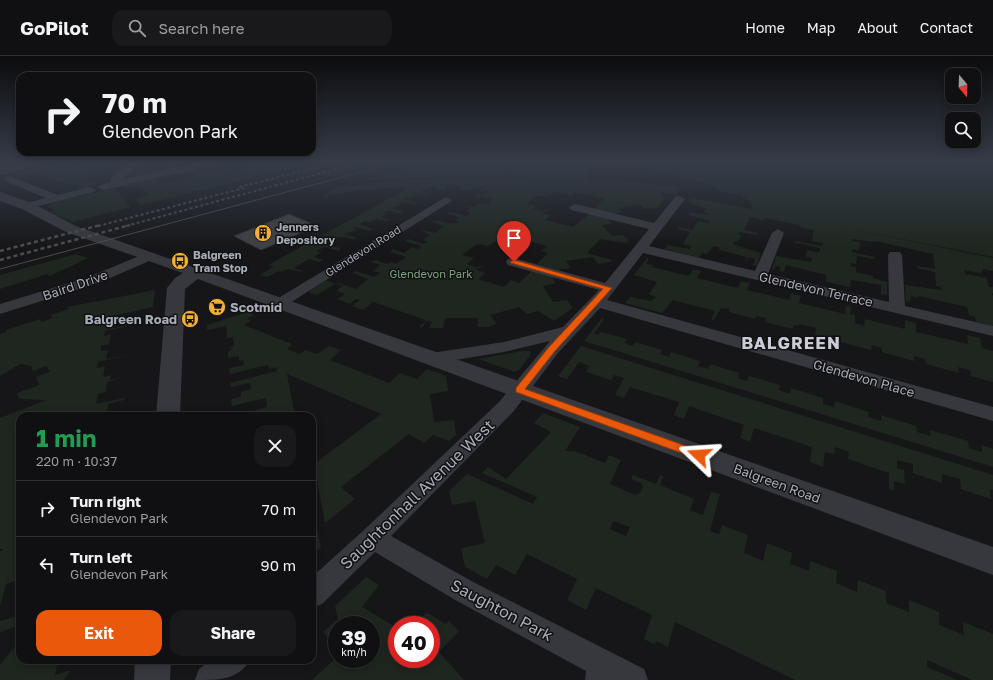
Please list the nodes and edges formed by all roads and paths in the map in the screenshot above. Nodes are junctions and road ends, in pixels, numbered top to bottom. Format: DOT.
graph roads {
  1 [pos="40,191"];
  2 [pos="85,191"];
  3 [pos="0,196"];
  4 [pos="57,198"];
  5 [pos="446,200"];
  6 [pos="679,200"];
  7 [pos="27,206"];
  8 [pos="575,208"];
  9 [pos="656,226"];
  10 [pos="778,233"];
  11 [pos="640,248"];
  12 [pos="895,255"];
  13 [pos="149,256"];
  14 [pos="514,262"];
  15 [pos="196,273"];
  16 [pos="760,276"];
  17 [pos="608,288"];
  18 [pos="597,302"];
  19 [pos="280,303"];
  20 [pos="897,308"];
  21 [pos="0,309"];
  22 [pos="993,330"];
  23 [pos="570,331"];
  24 [pos="431,358"];
  25 [pos="519,390"];
  26 [pos="168,412"];
  27 [pos="993,414"];
  28 [pos="374,538"];
  29 [pos="993,561"];
  30 [pos="316,591"];
  31 [pos="153,664"];
  32 [pos="230,664"];
  33 [pos="601,672"];
  34 [pos="152,680"];
  35 [pos="210,680"];
  36 [pos="633,680"];
  1 -- 4 [label="street"];
  2 -- 4 [label="street"];
  3 -- 7 [label="street, Balgreen Road"];
  4 -- 7 [label="street"];
  5 -- 19 [label="street, Glendevon Road"];
  6 -- 9 [label="street"];
  7 -- 13 [label="street, Balgreen Road"];
  8 -- 9 [label="street"];
  9 -- 11 [label="street"];
  10 -- 16 [label="street"];
  11 -- 16 [label="street, Glendevon Terrace"];
  11 -- 17 [label="street"];
  12 -- 20 [label="street"];
  13 -- 15 [label="street, Balgreen Road"];
  13 -- 21 [label="street, Baird Drive"];
  14 -- 17 [label="street"];
  15 -- 19 [label="street, Balgreen Road"];
  15 -- 26 [label="street"];
  16 -- 20 [label="street, Glendevon Terrace"];
  17 -- 18 [label="street"];
  18 -- 23 [label="street"];
  18 -- 27 [label="street, Glendevon Place"];
  19 -- 24 [label="street, Balgreen Road"];
  20 -- 22 [label="street, Glendevon Terrace"];
  23 -- 24 [label="street"];
  23 -- 25 [label="street"];
  24 -- 25 [label="street, Balgreen Road"];
  25 -- 28 [label="street, Saughtonhall Avenue West"];
  25 -- 29 [label="street, Balgreen Road"];
  28 -- 30 [label="street, Saughtonhall Avenue West"];
  28 -- 33 [label="street, Saughton Park"];
  31 -- 34 [label="street"];
  32 -- 35 [label="street"];
  33 -- 36 [label="street, Saughton Park"];
}
